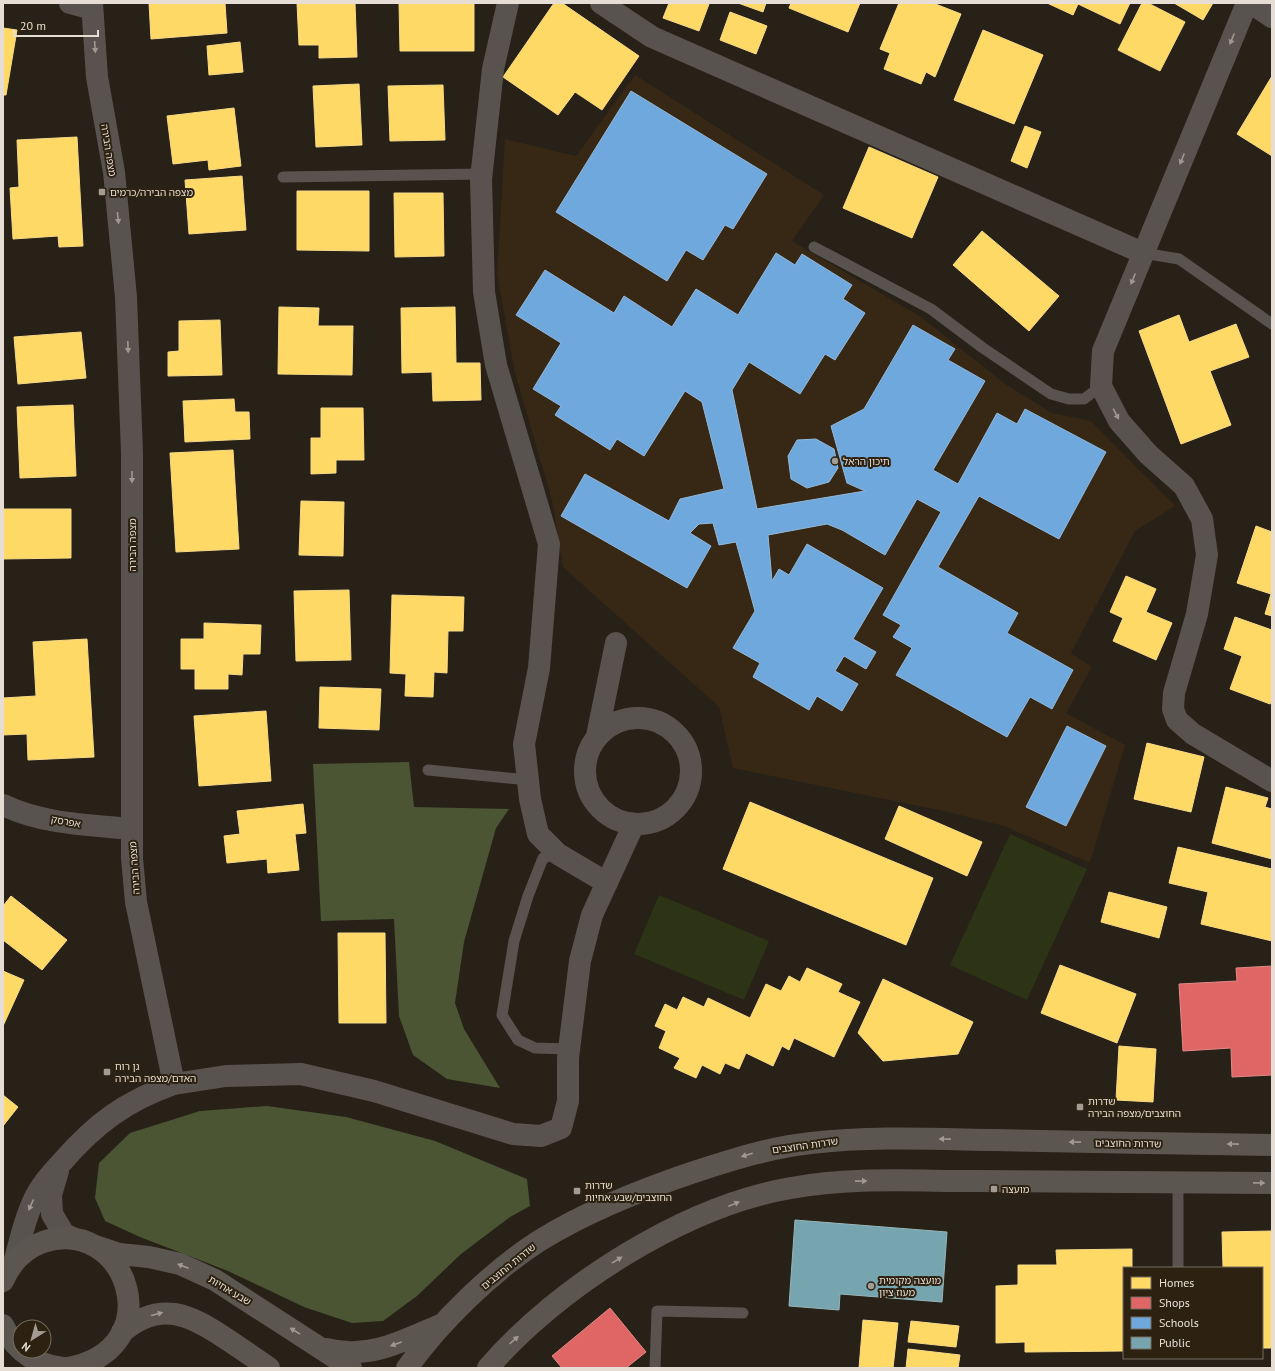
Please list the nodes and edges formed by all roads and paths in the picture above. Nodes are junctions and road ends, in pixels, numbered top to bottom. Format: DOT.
graph roads {
  1 [pos="70,3"];
  2 [pos="508,3"];
  3 [pos="601,3"];
  4 [pos="1247,3"];
  5 [pos="1252,3"];
  6 [pos="92,6"];
  7 [pos="1272,17"];
  8 [pos="482,174"];
  9 [pos="283,176"];
  10 [pos="814,247"];
  11 [pos="1144,253"];
  12 [pos="1272,324"];
  13 [pos="1101,386"];
  14 [pos="616,643"];
  15 [pos="597,736"];
  16 [pos="428,770"];
  17 [pos="528,780"];
  18 [pos="1272,781"];
  19 [pos="3,805"];
  20 [pos="634,824"];
  21 [pos="131,829"];
  22 [pos="558,854"];
  23 [pos="607,883"];
  24 [pos="569,1049"];
  25 [pos="174,1084"];
  26 [pos="1272,1145"];
  27 [pos="71,1152"];
  28 [pos="1178,1182"];
  29 [pos="1272,1184"];
  30 [pos="85,1243"];
  31 [pos="1178,1267"];
  32 [pos="7,1271"];
  33 [pos="743,1313"];
  34 [pos="445,1323"];
  35 [pos="3,1325"];
  36 [pos="122,1332"];
  37 [pos="3,1339"];
  38 [pos="12,1341"];
  39 [pos="12,1345"];
  40 [pos="320,1347"];
  41 [pos="31,1359"];
  42 [pos="104,1361"];
  43 [pos="267,1367"];
  44 [pos="61,1368"];
  45 [pos="351,1368"];
  46 [pos="407,1368"];
  47 [pos="488,1368"];
  48 [pos="655,1368"];
  1 -- 6 [label="street"];
  2 -- 8 [label="street"];
  3 -- 11 [label="street"];
  4 -- 11 [label="street, one-way"];
  5 -- 7 [label="street"];
  6 -- 21 [label="street, מצפה הבירה, one-way"];
  8 -- 9 [label="lane"];
  8 -- 17 [label="street"];
  10 -- 13 [label="lane"];
  11 -- 12 [label="lane"];
  11 -- 13 [label="street, one-way"];
  13 -- 18 [label="street, one-way"];
  14 -- 15 [label="street"];
  15 -- 20 [label="street"];
  15 -- 20 [label="street"];
  16 -- 17 [label="lane"];
  17 -- 22 [label="street"];
  19 -- 21 [label="street, אפרסק"];
  20 -- 23 [label="street"];
  21 -- 25 [label="street, מצפה הבירה"];
  22 -- 23 [label="street"];
  22 -- 24 [label="lane"];
  23 -- 24 [label="street"];
  24 -- 25 [label="street"];
  25 -- 27 [label="street"];
  26 -- 34 [label="main road, שדרות החוצבים, one-way"];
  27 -- 30 [label="street"];
  27 -- 32 [label="street, one-way"];
  28 -- 29 [label="main road, one-way"];
  28 -- 31 [label="lane"];
  47 -- 28 [label="main road, one-way"];
  30 -- 32 [label="main road, שבע אחיות"];
  30 -- 36 [label="main road"];
  40 -- 30 [label="main road, שבע אחיות, one-way"];
  33 -- 48 [label="lane"];
  34 -- 40 [label="main road, one-way"];
  34 -- 46 [label="main road, שדרות החוצבים"];
  35 -- 38 [label="main road"];
  36 -- 42 [label="main road"];
  36 -- 43 [label="main road, one-way"];
  37 -- 39 [label="main road"];
  40 -- 45 [label="main road, שבע אחיות"];
  41 -- 44 [label="main road"];
  42 -- 44 [label="main road"];
}
